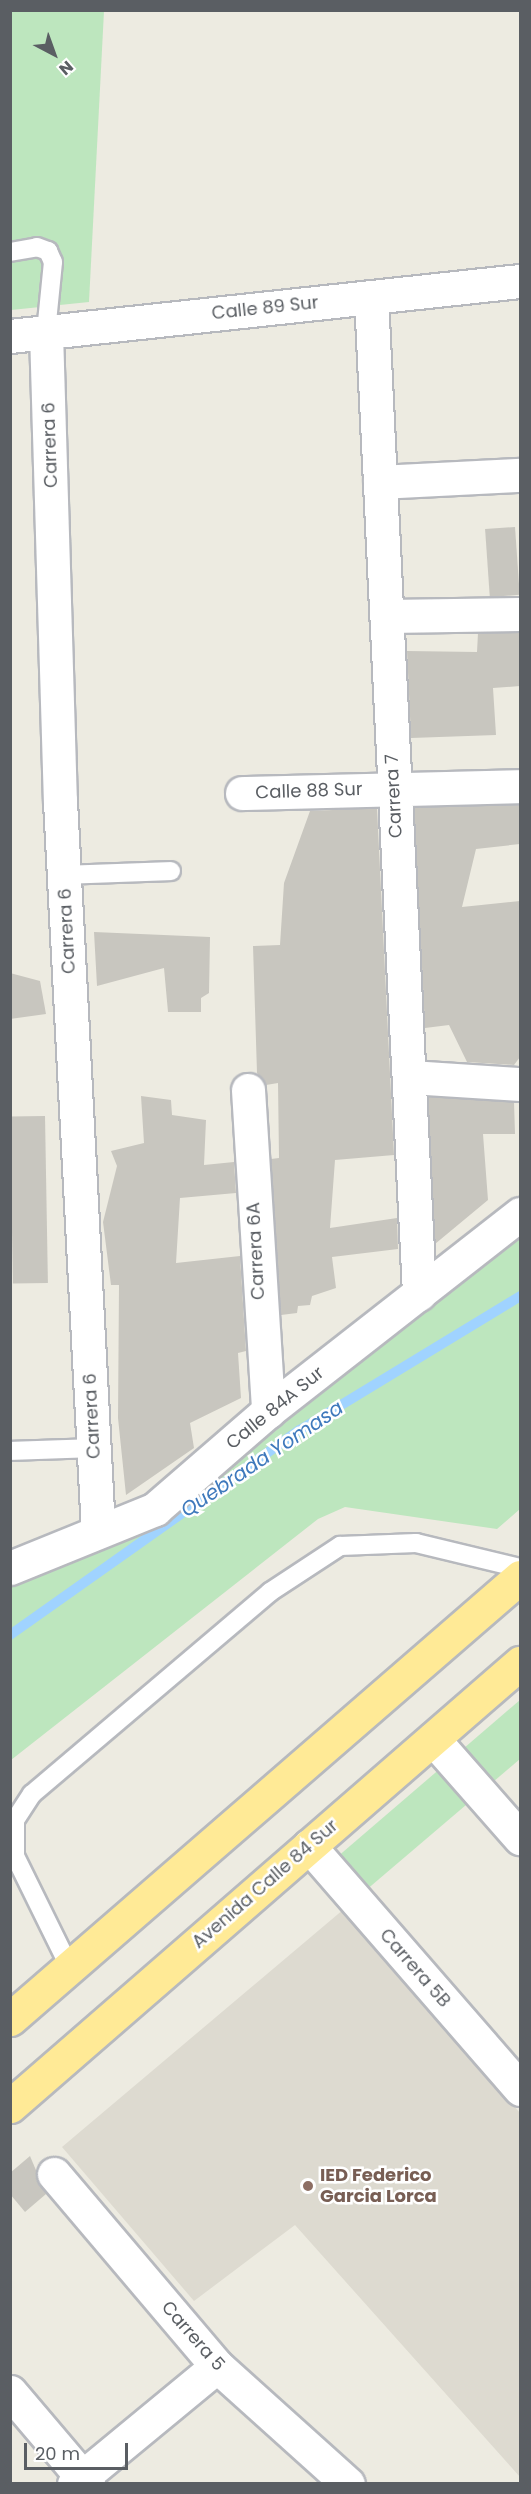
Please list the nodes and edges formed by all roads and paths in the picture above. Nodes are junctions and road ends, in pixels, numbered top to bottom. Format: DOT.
graph roads {
  1 [pos="10,252"];
  2 [pos="520,281"];
  3 [pos="371,297"];
  4 [pos="46,332"];
  5 [pos="10,336"];
  6 [pos="520,475"];
  7 [pos="380,482"];
  8 [pos="520,614"];
  9 [pos="388,616"];
  10 [pos="520,786"];
  11 [pos="395,789"];
  12 [pos="242,793"];
  13 [pos="171,871"];
  14 [pos="64,875"];
  15 [pos="411,1077"];
  16 [pos="520,1084"];
  17 [pos="248,1090"];
  18 [pos="520,1214"];
  19 [pos="419,1294"];
  20 [pos="268,1411"];
  21 [pos="94,1448"];
  22 [pos="10,1451"];
  23 [pos="98,1530"];
  24 [pos="10,1568"];
  25 [pos="520,1568"];
  26 [pos="520,1577"];
  27 [pos="520,1663"];
  28 [pos="433,1739"];
  29 [pos="520,1838"];
  30 [pos="309,1846"];
  31 [pos="70,1968"];
  32 [pos="10,2019"];
  33 [pos="520,2089"];
  34 [pos="10,2106"];
  35 [pos="54,2174"];
  36 [pos="217,2366"];
  37 [pos="10,2392"];
  38 [pos="81,2482"];
  39 [pos="348,2484"];
  1 -- 4 [label="lane"];
  2 -- 3 [label="street, Calle 89 Sur"];
  3 -- 4 [label="street, Calle 89 Sur"];
  3 -- 7 [label="street, Carrera 7"];
  4 -- 5 [label="street, Calle 89 Sur"];
  4 -- 14 [label="street, Carrera 6"];
  6 -- 7 [label="street"];
  7 -- 9 [label="street, Carrera 7"];
  8 -- 9 [label="street"];
  9 -- 11 [label="street, Carrera 7"];
  10 -- 11 [label="street, Calle 88 Sur"];
  11 -- 12 [label="street, Calle 88 Sur"];
  11 -- 15 [label="street, Carrera 7"];
  13 -- 14 [label="lane"];
  14 -- 21 [label="street, Carrera 6"];
  15 -- 16 [label="street"];
  15 -- 19 [label="street, Carrera 7"];
  17 -- 20 [label="street, Carrera 6A"];
  18 -- 19 [label="street, Calle 84A Sur"];
  19 -- 20 [label="street, Calle 84A Sur"];
  20 -- 23 [label="street, Calle 84A Sur"];
  21 -- 22 [label="lane"];
  21 -- 23 [label="street, Carrera 6"];
  23 -- 24 [label="street, Calle 84A Sur"];
  25 -- 31 [label="lane"];
  26 -- 31 [label="highway"];
  27 -- 28 [label="highway, Avenida Calle 84 Sur"];
  28 -- 29 [label="street"];
  28 -- 30 [label="highway, Avenida Calle 84 Sur"];
  30 -- 33 [label="street, Carrera 5B"];
  30 -- 34 [label="highway, Avenida Calle 84 Sur"];
  31 -- 32 [label="highway"];
  35 -- 36 [label="street, Carrera 5"];
  36 -- 38 [label="street"];
  36 -- 39 [label="street, Carrera 5"];
  37 -- 38 [label="street"];
}
